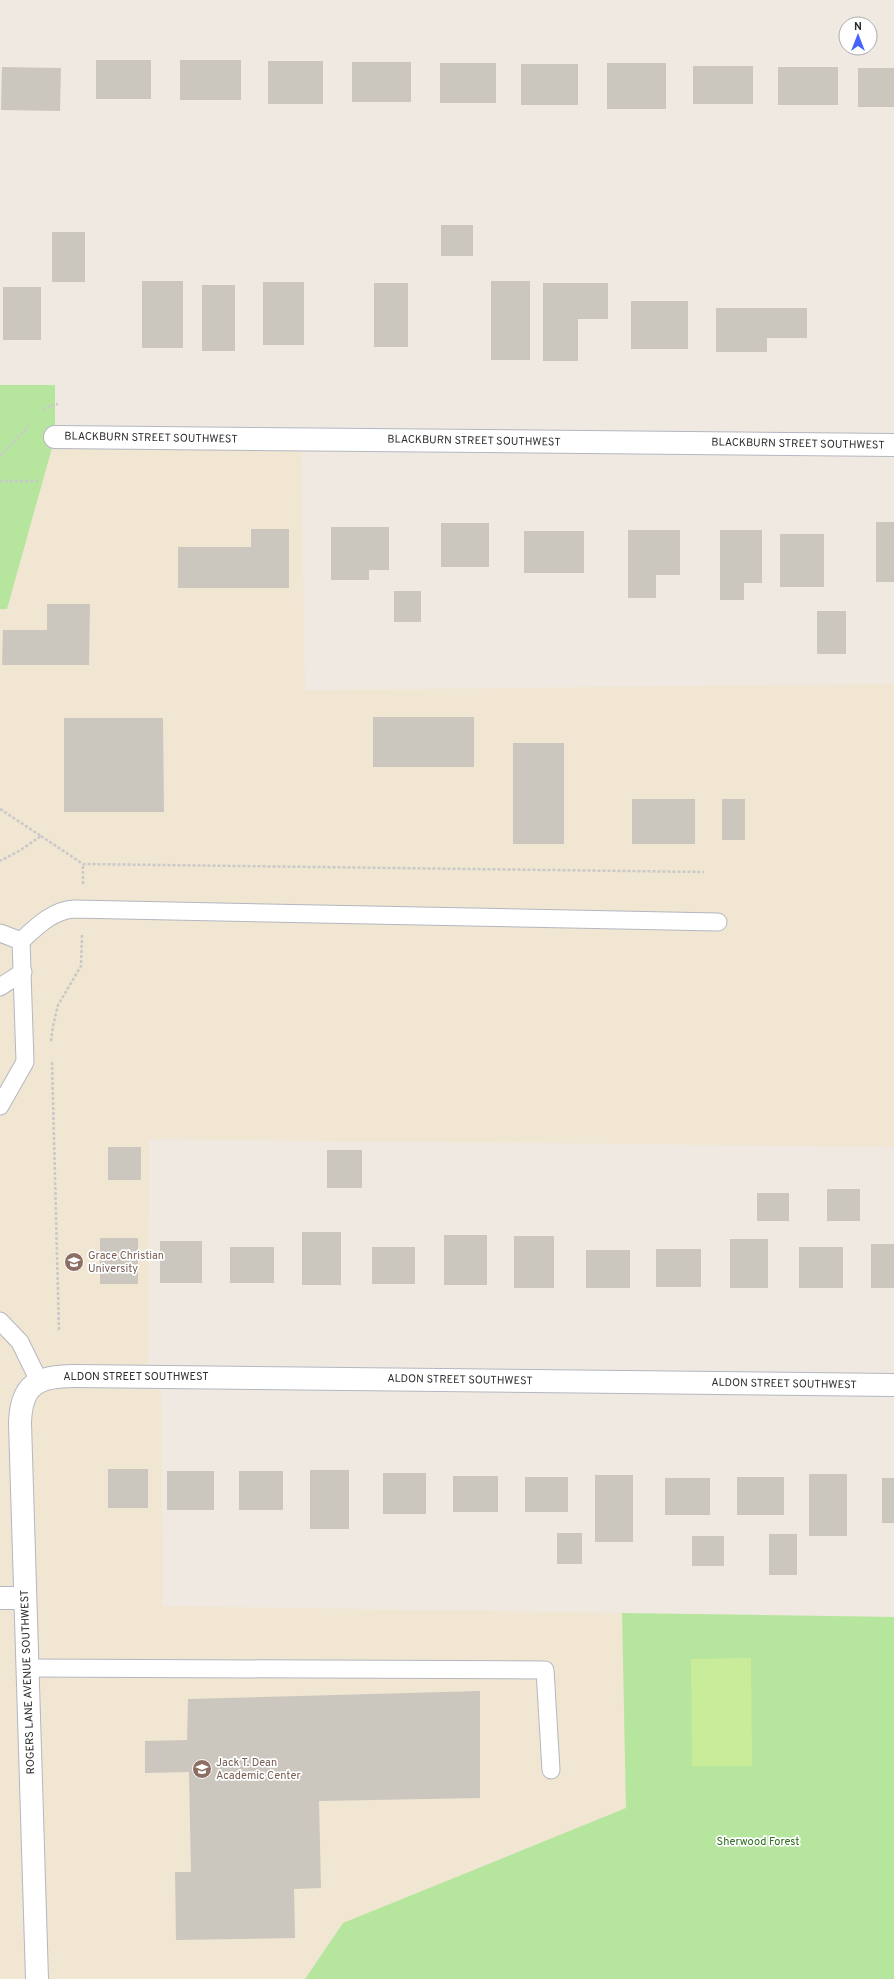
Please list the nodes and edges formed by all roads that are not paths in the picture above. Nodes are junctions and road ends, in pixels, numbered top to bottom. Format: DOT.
graph roads {
  1 [pos="55,437"];
  2 [pos="894,445"];
  3 [pos="718,922"];
  4 [pos="0,932"];
  5 [pos="22,941"];
  6 [pos="23,972"];
  7 [pos="0,987"];
  8 [pos="0,1106"];
  9 [pos="0,1322"];
  10 [pos="35,1385"];
  11 [pos="894,1385"];
  12 [pos="0,1598"];
  13 [pos="24,1598"];
  14 [pos="28,1668"];
  15 [pos="551,1770"];
  16 [pos="38,1979"];
  1 -- 2 [label="street, BLACKBURN STREET SOUTHWEST"];
  3 -- 5 [label="lane"];
  4 -- 5 [label="lane"];
  5 -- 6 [label="lane"];
  6 -- 7 [label="lane"];
  6 -- 8 [label="lane"];
  9 -- 10 [label="lane"];
  10 -- 11 [label="street, ALDON STREET SOUTHWEST"];
  10 -- 13 [label="street, ROGERS LANE AVENUE SOUTHWEST"];
  12 -- 13 [label="street"];
  13 -- 14 [label="street, ROGERS LANE AVENUE SOUTHWEST"];
  14 -- 15 [label="lane"];
  14 -- 16 [label="street, ROGERS LANE AVENUE SOUTHWEST"];
}
